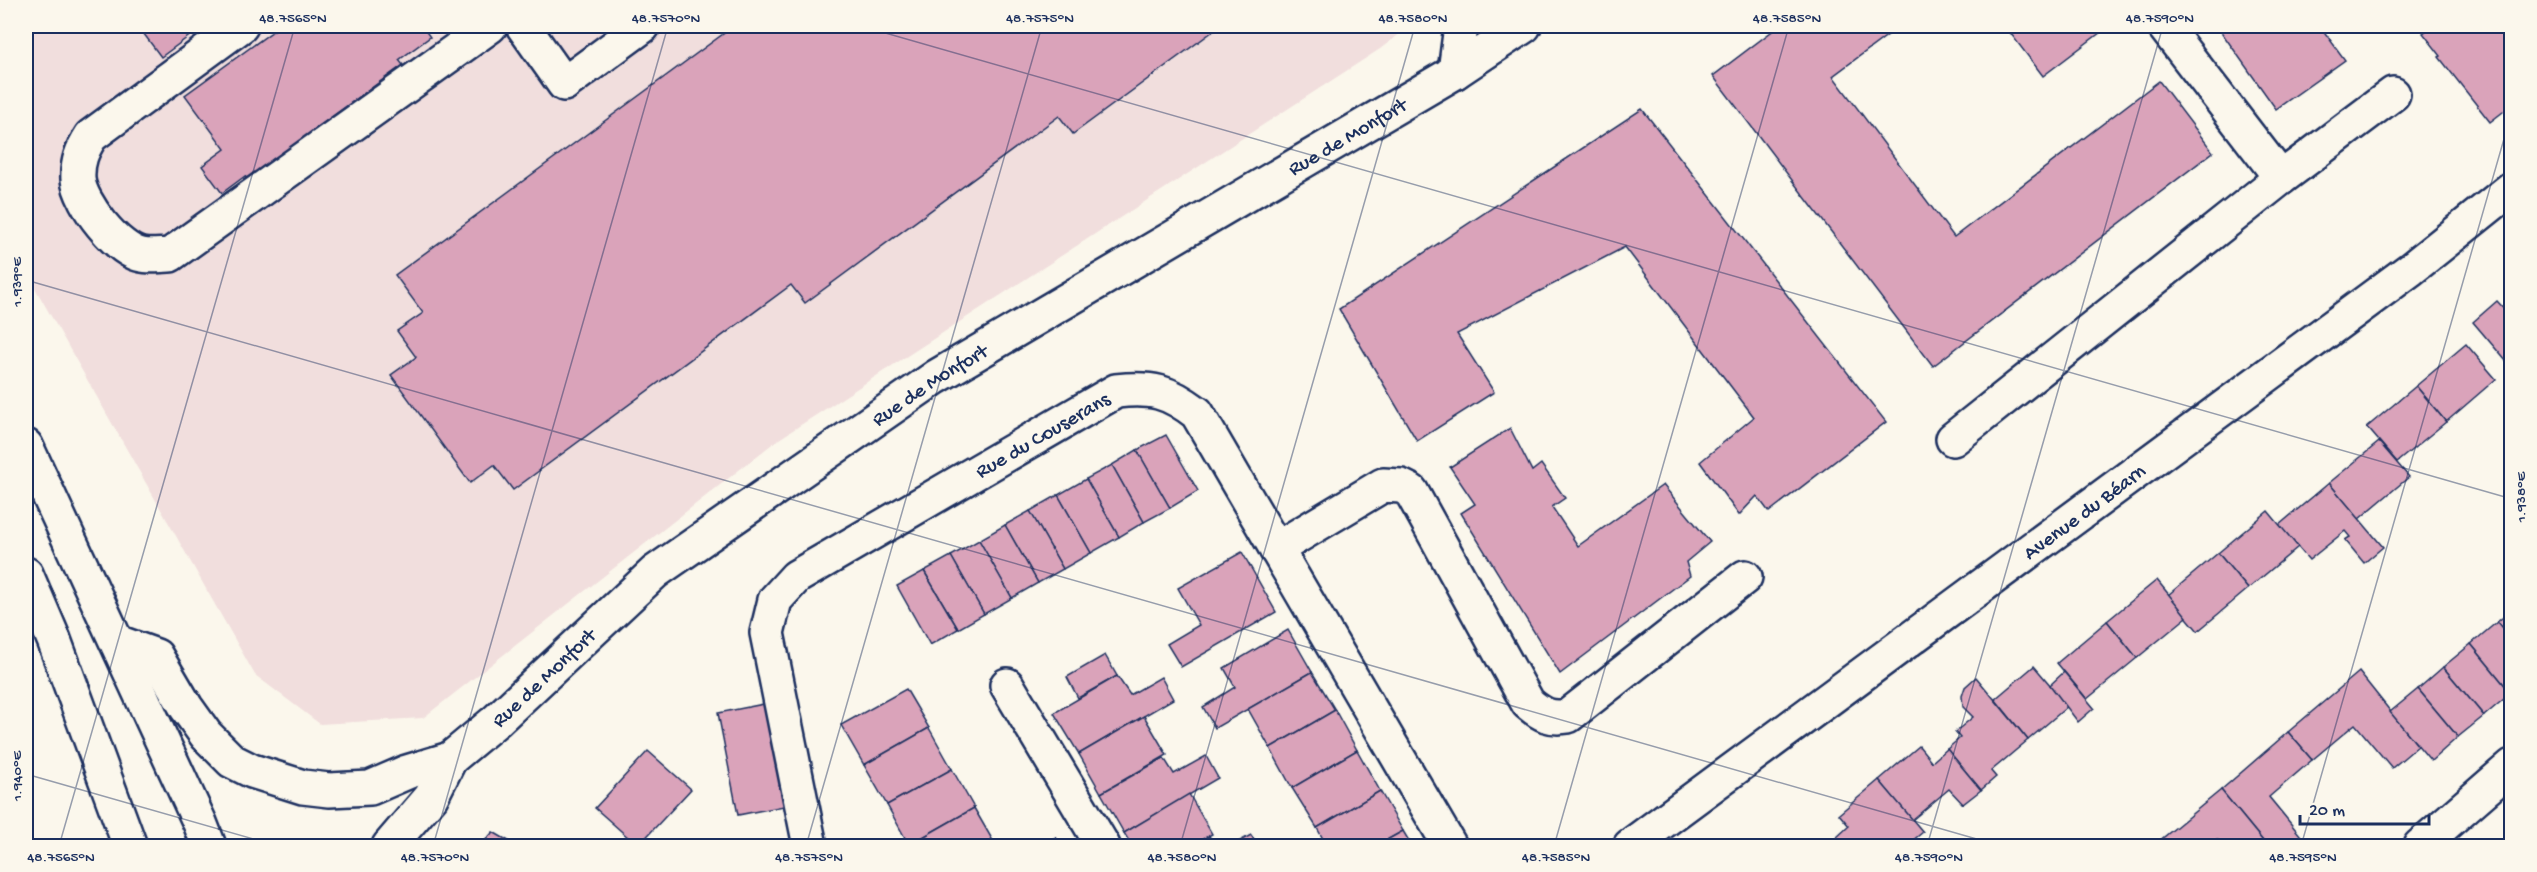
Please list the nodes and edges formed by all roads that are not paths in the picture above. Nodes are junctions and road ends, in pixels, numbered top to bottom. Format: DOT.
graph roads {
  1 [pos="241,26"];
  2 [pos="490,26"];
  3 [pos="523,26"];
  4 [pos="643,26"];
  5 [pos="1461,26"];
  6 [pos="1524,26"];
  7 [pos="2164,26"];
  8 [pos="1455,72"];
  9 [pos="2393,94"];
  10 [pos="2281,178"];
  11 [pos="2511,189"];
  12 [pos="1953,439"];
  13 [pos="26,446"];
  14 [pos="1276,549"];
  15 [pos="26,574"];
  16 [pos="1745,578"];
  17 [pos="117,642"];
  18 [pos="1008,685"];
  19 [pos="450,759"];
  20 [pos="2511,766"];
  21 [pos="1649,841"];
  22 [pos="130,846"];
  23 [pos="209,846"];
  24 [pos="389,846"];
  25 [pos="810,846"];
  26 [pos="1103,846"];
  27 [pos="1450,846"];
  28 [pos="2420,846"];
  1 -- 2 [label="street"];
  3 -- 4 [label="street"];
  5 -- 8 [label="street"];
  6 -- 8 [label="street, Rue de Monfort"];
  7 -- 10 [label="street"];
  8 -- 19 [label="street, Rue de Monfort"];
  9 -- 10 [label="street"];
  10 -- 12 [label="street"];
  11 -- 21 [label="street, Avenue du Béarn"];
  13 -- 17 [label="street"];
  14 -- 16 [label="street"];
  14 -- 25 [label="street, Rue du Couserans"];
  14 -- 27 [label="street, Rue du Couserans"];
  15 -- 22 [label="street"];
  17 -- 19 [label="street"];
  17 -- 23 [label="street"];
  18 -- 26 [label="street"];
  19 -- 24 [label="street"];
  20 -- 28 [label="street"];
}
